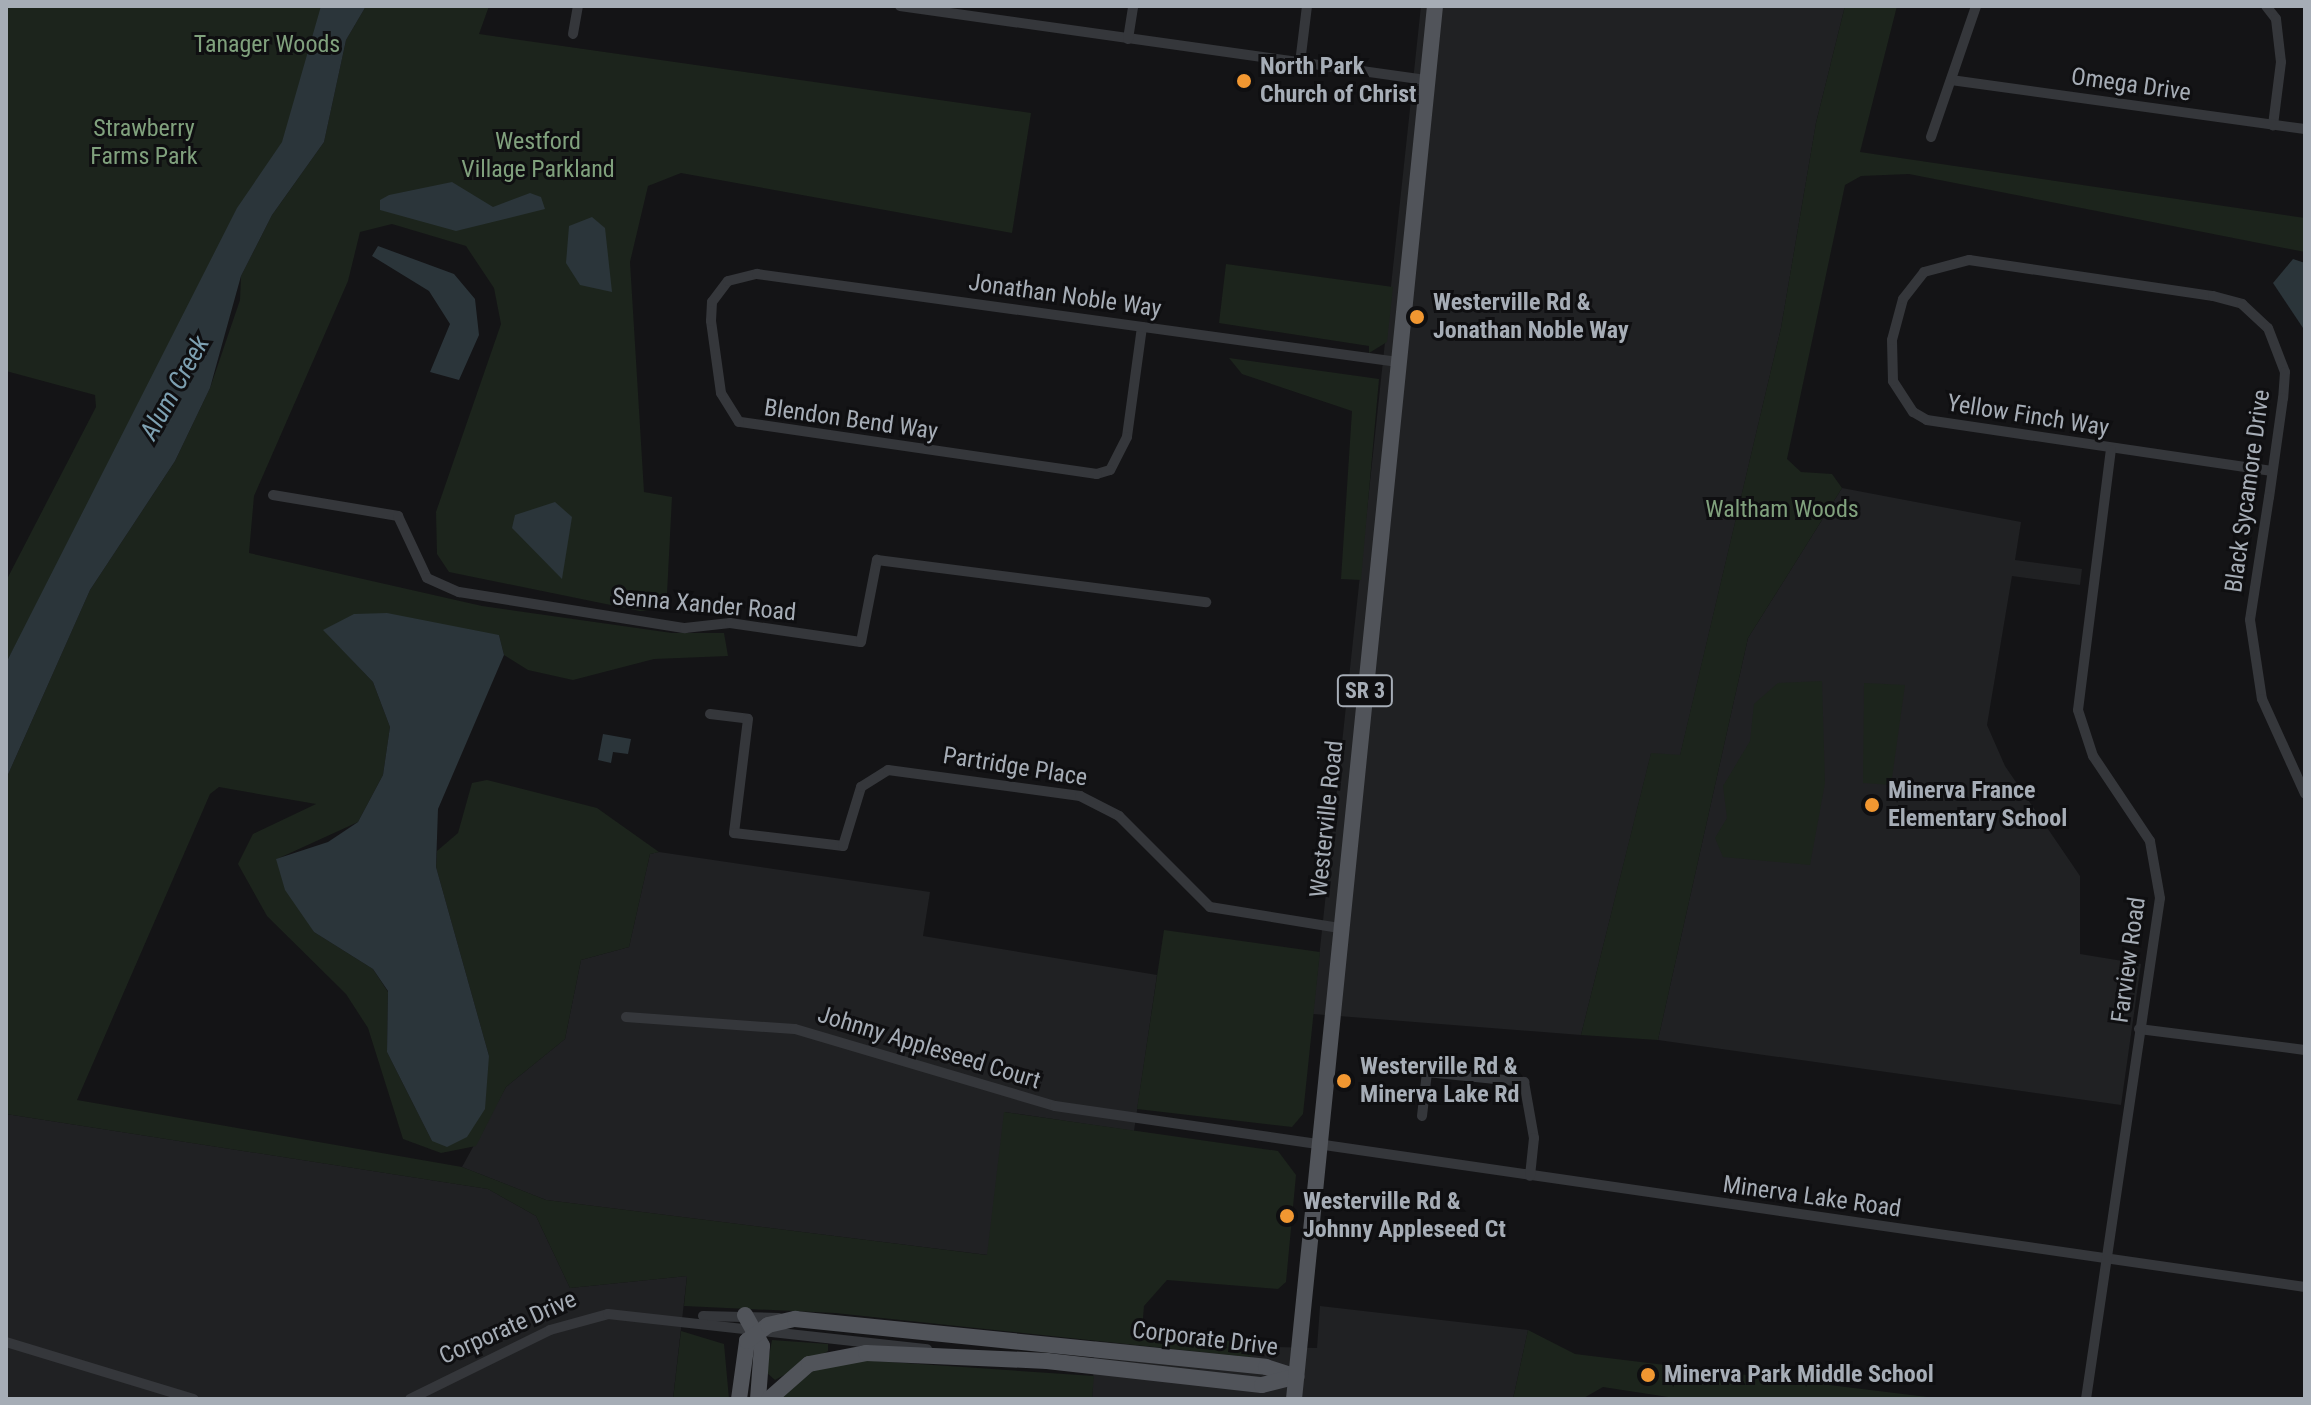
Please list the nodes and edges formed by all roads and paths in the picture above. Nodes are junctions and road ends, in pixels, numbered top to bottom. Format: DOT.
graph roads {
  1 [pos="578,6"];
  2 [pos="900,6"];
  3 [pos="1133,6"];
  4 [pos="1307,6"];
  5 [pos="1435,6"];
  6 [pos="1976,6"];
  7 [pos="2266,6"];
  8 [pos="573,34"];
  9 [pos="1128,39"];
  10 [pos="1300,63"];
  11 [pos="1426,80"];
  12 [pos="1951,80"];
  13 [pos="2273,125"];
  14 [pos="2305,129"];
  15 [pos="1931,137"];
  16 [pos="728,281"];
  17 [pos="1910,288"];
  18 [pos="1142,327"];
  19 [pos="1398,362"];
  20 [pos="2111,450"];
  21 [pos="2272,471"];
  22 [pos="273,495"];
  23 [pos="1206,602"];
  24 [pos="710,714"];
  25 [pos="2305,794"];
  26 [pos="1339,928"];
  27 [pos="626,1017"];
  28 [pos="2139,1029"];
  29 [pos="2305,1035"];
  30 [pos="2304,1050"];
  31 [pos="1422,1116"];
  32 [pos="1314,1146"];
  33 [pos="1530,1176"];
  34 [pos="2106,1260"];
  35 [pos="2305,1287"];
  36 [pos="745,1315"];
  37 [pos="677,1317"];
  38 [pos="795,1319"];
  39 [pos="757,1331"];
  40 [pos="6,1342"];
  41 [pos="1047,1361"];
  42 [pos="1296,1377"];
  43 [pos="194,1399"];
  44 [pos="410,1399"];
  45 [pos="739,1399"];
  46 [pos="758,1399"];
  47 [pos="769,1399"];
  48 [pos="1294,1399"];
  49 [pos="2086,1399"];
  1 -- 8 [label="street"];
  2 -- 9 [label="street"];
  3 -- 9 [label="street"];
  4 -- 10 [label="street"];
  5 -- 11 [label="main road, Westerville Road / SR 3"];
  6 -- 12 [label="street"];
  7 -- 13 [label="street"];
  9 -- 10 [label="street"];
  10 -- 11 [label="street"];
  11 -- 19 [label="main road, Westerville Road / SR 3"];
  12 -- 13 [label="street, Omega Drive"];
  12 -- 15 [label="street"];
  13 -- 14 [label="street, Omega Drive"];
  16 -- 18 [label="street, Jonathan Noble Way"];
  16 -- 18 [label="street, Blendon Bend Way"];
  17 -- 20 [label="street, Yellow Finch Way"];
  17 -- 21 [label="street, Black Sycamore Drive"];
  18 -- 19 [label="street, Jonathan Noble Way"];
  19 -- 26 [label="main road, Westerville Road / SR 3"];
  20 -- 21 [label="street, Yellow Finch Way"];
  20 -- 28 [label="street, Farview Road"];
  21 -- 25 [label="street, Black Sycamore Drive"];
  22 -- 23 [label="street, Senna Xander Road"];
  24 -- 26 [label="street, Partridge Place"];
  26 -- 32 [label="main road, Westerville Road / SR 3"];
  27 -- 32 [label="street, Johnny Appleseed Court"];
  28 -- 30 [label="street"];
  28 -- 34 [label="street, Farview Road"];
  29 -- 30 [label="street"];
  31 -- 33 [label="street"];
  32 -- 33 [label="street, Minerva Lake Road"];
  32 -- 42 [label="main road, Westerville Road / SR 3"];
  33 -- 34 [label="street, Minerva Lake Road"];
  34 -- 35 [label="street, Minerva Lake Road"];
  34 -- 49 [label="street, Farview Road"];
  36 -- 37 [label="street, Corporate Drive"];
  36 -- 38 [label="street, Corporate Drive"];
  36 -- 39 [label="main road"];
  37 -- 39 [label="street, Corporate Drive"];
  37 -- 44 [label="street, Corporate Drive"];
  38 -- 39 [label="main road"];
  38 -- 42 [label="main road, Corporate Drive"];
  39 -- 41 [label="street, Corporate Drive"];
  39 -- 45 [label="main road"];
  39 -- 46 [label="main road"];
  40 -- 43 [label="street"];
  41 -- 42 [label="main road, Corporate Drive"];
  41 -- 47 [label="main road"];
  42 -- 48 [label="main road, Westerville Road / SR 3"];
}
